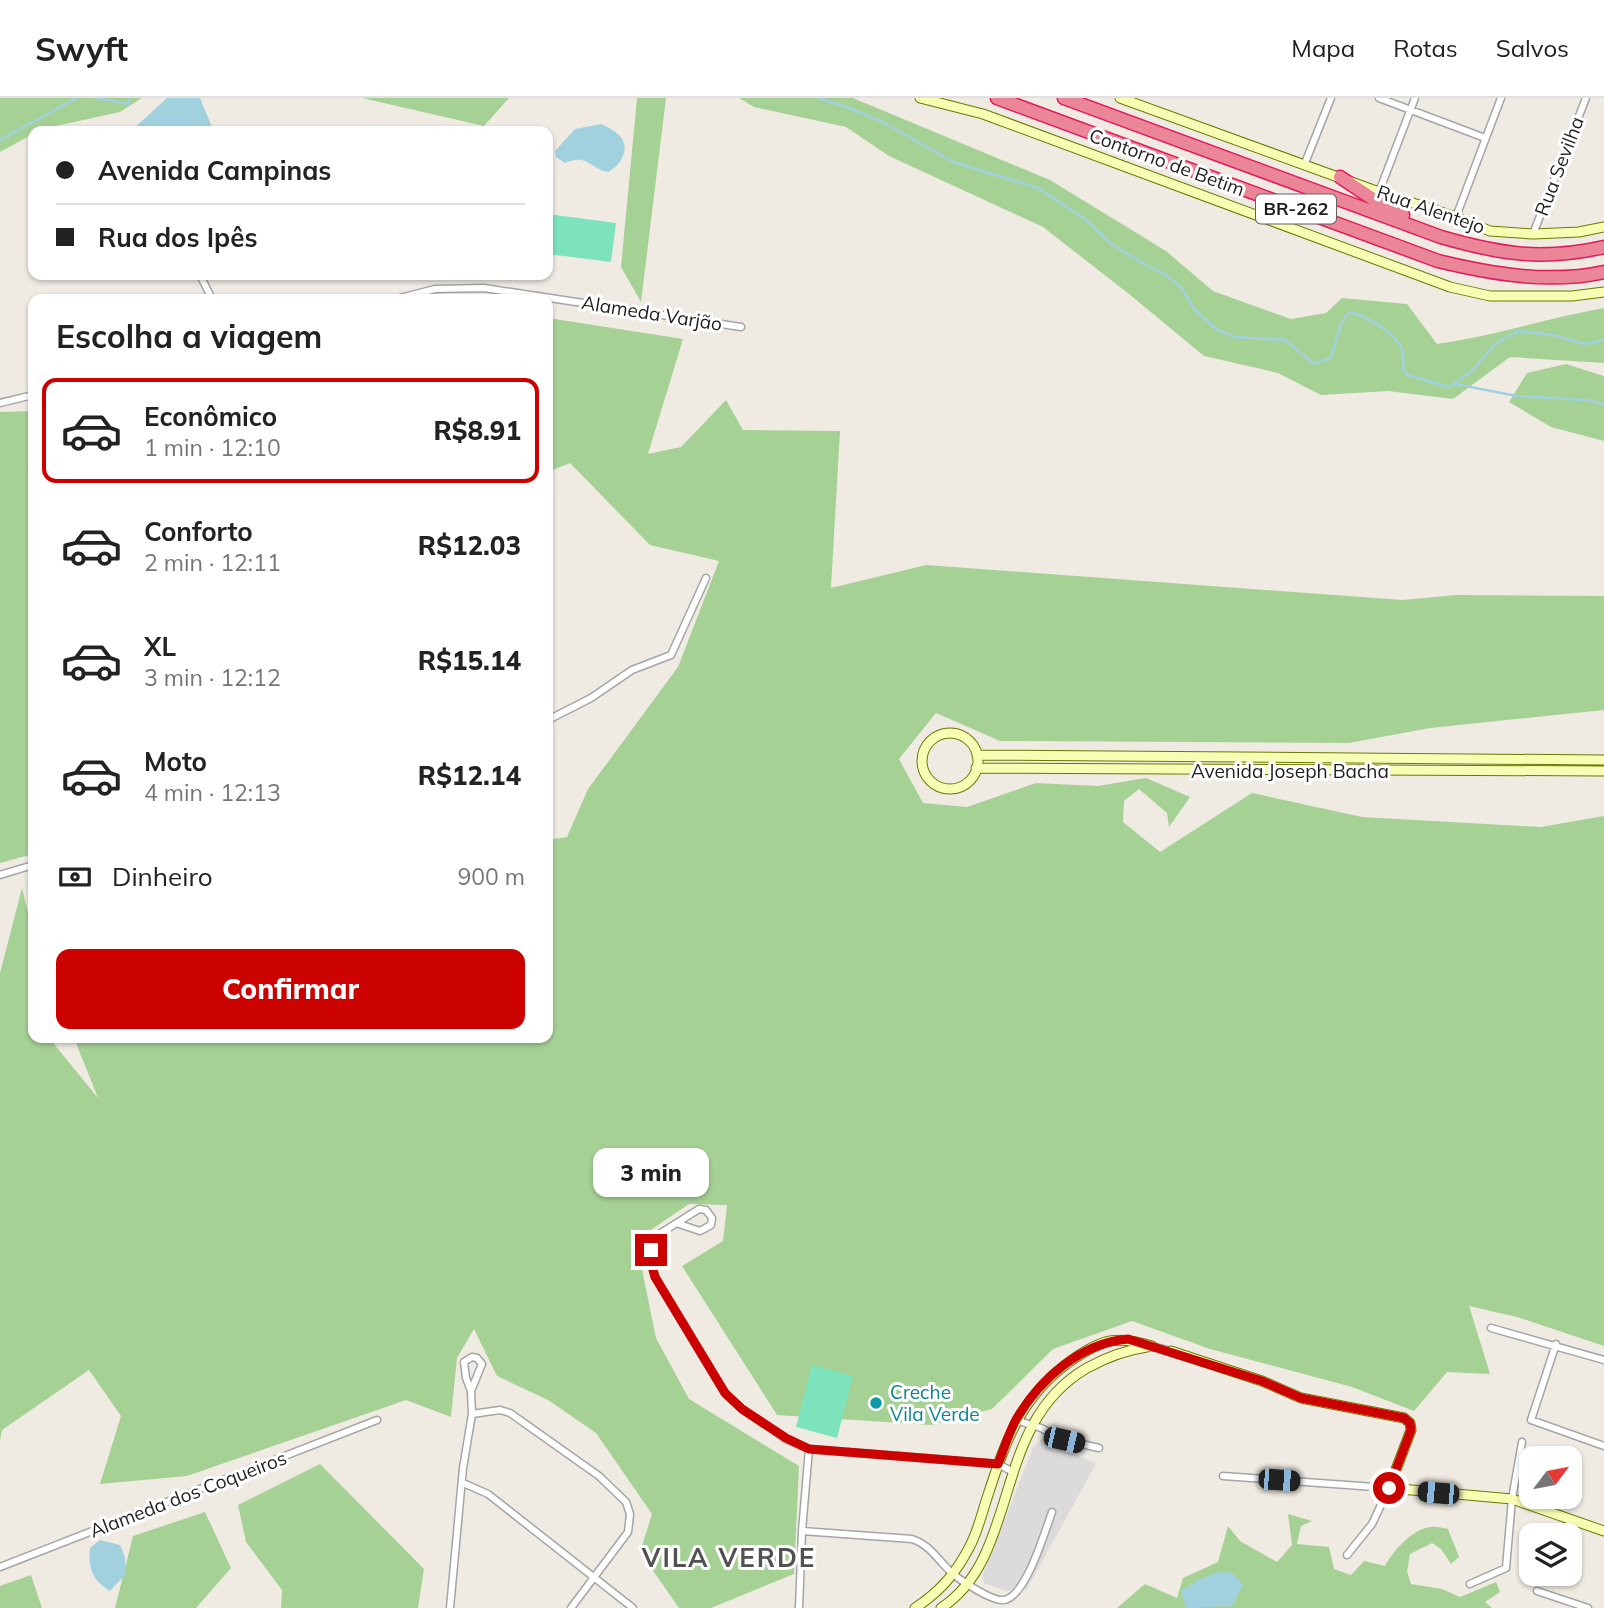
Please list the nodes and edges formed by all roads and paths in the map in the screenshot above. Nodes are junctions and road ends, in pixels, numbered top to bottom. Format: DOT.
graph roads {
  1 [pos="920,98"];
  2 [pos="996,98"];
  3 [pos="1064,98"];
  4 [pos="1120,98"];
  5 [pos="1331,98"];
  6 [pos="1379,98"];
  7 [pos="1415,98"];
  8 [pos="1501,98"];
  9 [pos="1586,98"];
  10 [pos="1411,110"];
  11 [pos="1485,138"];
  12 [pos="1305,163"];
  13 [pos="1340,177"];
  14 [pos="1379,192"];
  15 [pos="1456,217"];
  16 [pos="1604,228"];
  17 [pos="1533,234"];
  18 [pos="1604,247"];
  19 [pos="1513,253"];
  20 [pos="1604,272"];
  21 [pos="1604,292"];
  22 [pos="416,294"];
  23 [pos="524,294"];
  24 [pos="553,298"];
  25 [pos="741,327"];
  26 [pos="28,396"];
  27 [pos="0,403"];
  28 [pos="706,578"];
  29 [pos="553,717"];
  30 [pos="976,755"];
  31 [pos="1604,760"];
  32 [pos="976,768"];
  33 [pos="1604,771"];
  34 [pos="28,867"];
  35 [pos="0,875"];
  36 [pos="679,1224"];
  37 [pos="1491,1328"];
  38 [pos="1556,1344"];
  39 [pos="1152,1346"];
  40 [pos="1171,1351"];
  41 [pos="1604,1360"];
  42 [pos="471,1391"];
  43 [pos="472,1414"];
  44 [pos="377,1420"];
  45 [pos="1016,1420"];
  46 [pos="1031,1425"];
  47 [pos="1522,1442"];
  48 [pos="1604,1446"];
  49 [pos="1099,1448"];
  50 [pos="809,1449"];
  51 [pos="998,1464"];
  52 [pos="1013,1472"];
  53 [pos="1223,1476"];
  54 [pos="463,1483"];
  55 [pos="1389,1488"];
  56 [pos="1512,1499"];
  57 [pos="1052,1512"];
  58 [pos="802,1531"];
  59 [pos="1604,1531"];
  60 [pos="1347,1555"];
  61 [pos="0,1567"];
  62 [pos="953,1574"];
  63 [pos="594,1579"];
  64 [pos="967,1583"];
  65 [pos="1470,1584"];
  66 [pos="1537,1591"];
  67 [pos="450,1608"];
  68 [pos="571,1608"];
  69 [pos="633,1608"];
  70 [pos="799,1608"];
  71 [pos="915,1608"];
  72 [pos="941,1608"];
  73 [pos="1588,1608"];
  1 -- 21 [label="street, Contorno de Betim / BR-262"];
  2 -- 20 [label="highway, Contorno de Betim / BR-262"];
  3 -- 19 [label="highway, Contorno de Betim / BR-262"];
  4 -- 12 [label="street, Rua Alentejo"];
  5 -- 12 [label="street"];
  6 -- 10 [label="street"];
  7 -- 10 [label="street"];
  8 -- 11 [label="street"];
  9 -- 17 [label="street, Rua Sevilha"];
  10 -- 11 [label="street"];
  10 -- 14 [label="street"];
  11 -- 15 [label="street"];
  12 -- 13 [label="street, Rua Alentejo"];
  13 -- 14 [label="street, Rua Alentejo"];
  13 -- 19 [label="highway, BR-262"];
  14 -- 15 [label="street, Rua Alentejo"];
  15 -- 17 [label="street, Rua Alentejo"];
  16 -- 17 [label="street, Rua Alentejo"];
  18 -- 19 [label="highway, Contorno de Betim / BR-262"];
  22 -- 23 [label="street, Alameda Varjão"];
  24 -- 25 [label="street, Alameda Varjão"];
  26 -- 27 [label="street"];
  28 -- 29 [label="street"];
  30 -- 31 [label="street, Avenida Joseph Bacha"];
  30 -- 32 [label="street"];
  30 -- 32 [label="street"];
  32 -- 33 [label="street, Avenida Joseph Bacha"];
  34 -- 35 [label="street"];
  36 -- 36 [label="street"];
  36 -- 50 [label="street"];
  37 -- 38 [label="street"];
  38 -- 41 [label="street"];
  38 -- 48 [label="street"];
  39 -- 40 [label="street"];
  39 -- 45 [label="street"];
  39 -- 46 [label="street"];
  40 -- 55 [label="street"];
  42 -- 42 [label="street"];
  42 -- 43 [label="street"];
  43 -- 54 [label="street"];
  43 -- 63 [label="street"];
  44 -- 61 [label="street, Alameda dos Coqueiros"];
  45 -- 46 [label="street"];
  45 -- 51 [label="street"];
  46 -- 49 [label="street"];
  46 -- 52 [label="street"];
  47 -- 56 [label="street"];
  50 -- 51 [label="street"];
  50 -- 58 [label="street"];
  51 -- 52 [label="street"];
  51 -- 62 [label="street"];
  52 -- 64 [label="street"];
  53 -- 55 [label="street"];
  54 -- 63 [label="street"];
  54 -- 67 [label="street"];
  55 -- 56 [label="street"];
  55 -- 60 [label="street"];
  56 -- 59 [label="street"];
  56 -- 65 [label="street"];
  57 -- 64 [label="street"];
  58 -- 62 [label="street"];
  58 -- 70 [label="street"];
  62 -- 64 [label="street"];
  62 -- 71 [label="street"];
  63 -- 68 [label="street"];
  63 -- 69 [label="street"];
  64 -- 72 [label="street"];
  66 -- 73 [label="street"];
}
